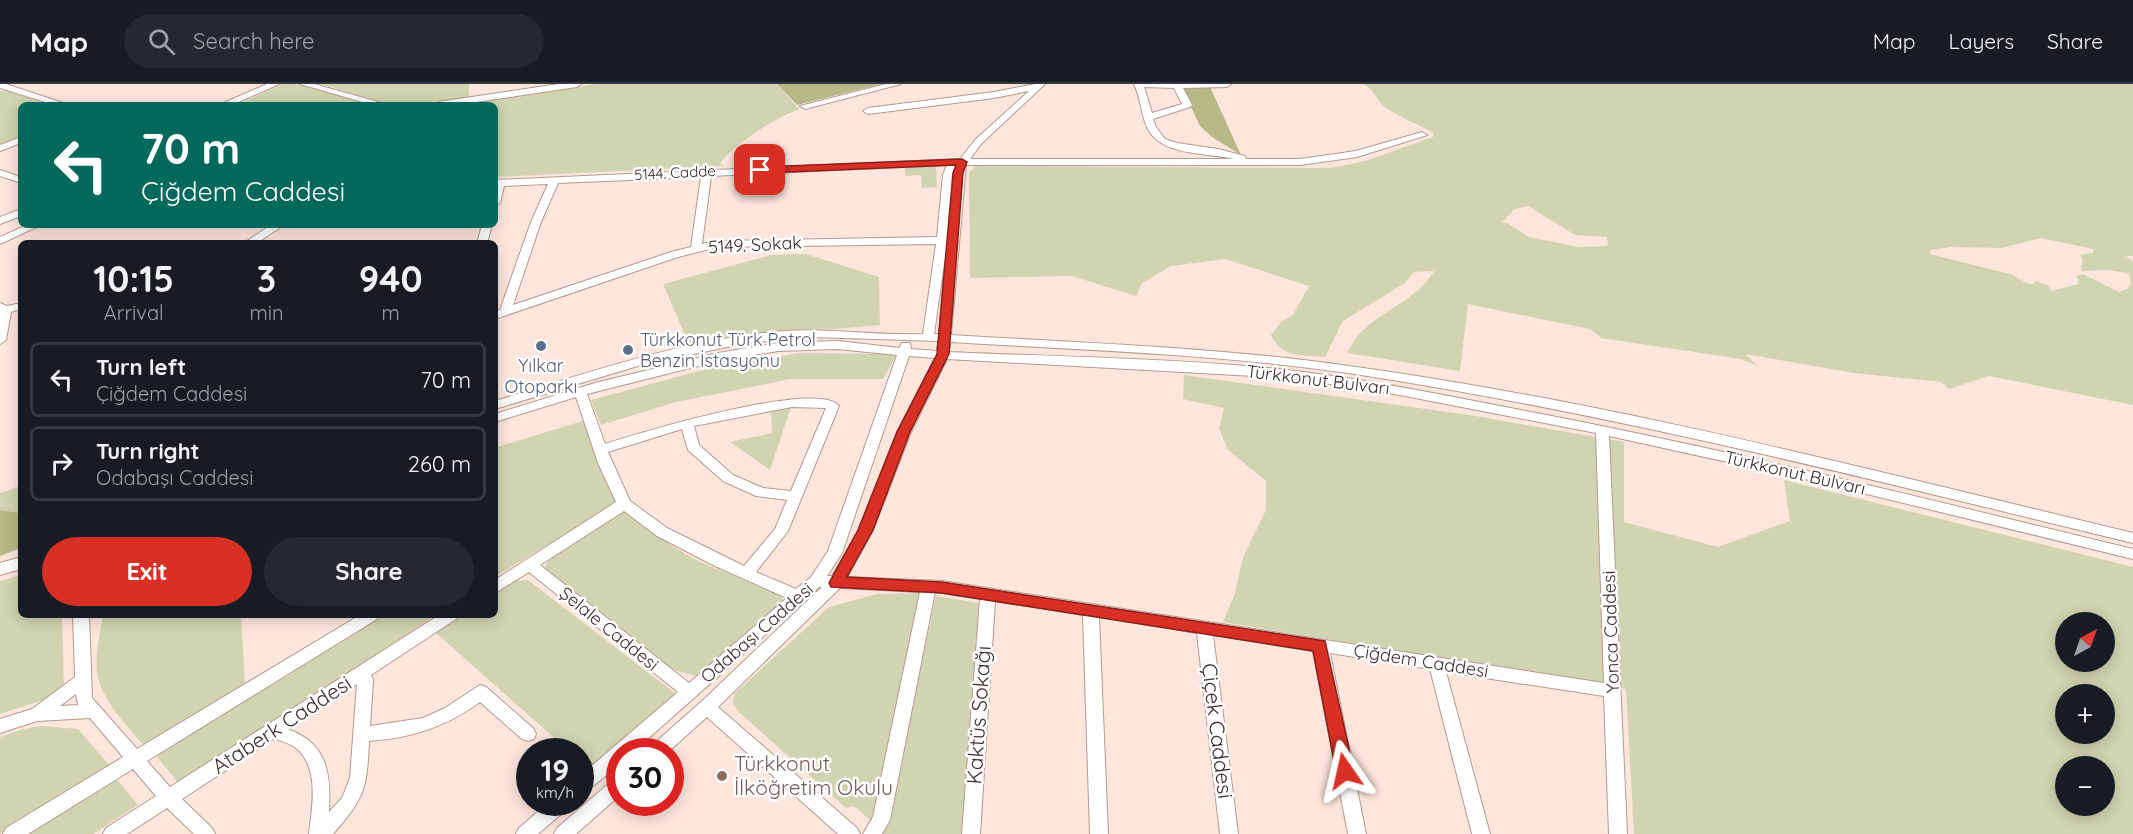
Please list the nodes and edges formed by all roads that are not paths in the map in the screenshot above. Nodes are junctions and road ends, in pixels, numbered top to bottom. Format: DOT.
graph roads {
  1 [pos="0,84"];
  2 [pos="275,84"];
  3 [pos="303,84"];
  4 [pos="577,84"];
  5 [pos="897,84"];
  6 [pos="1049,84"];
  7 [pos="1138,84"];
  8 [pos="1227,84"];
  9 [pos="1037,85"];
  10 [pos="1178,86"];
  11 [pos="54,102"];
  12 [pos="231,102"];
  13 [pos="372,102"];
  14 [pos="458,102"];
  15 [pos="805,106"];
  16 [pos="868,111"];
  17 [pos="1149,117"];
  18 [pos="1422,135"];
  19 [pos="18,141"];
  20 [pos="0,148"];
  21 [pos="958,162"];
  22 [pos="1270,163"];
  23 [pos="707,172"];
  24 [pos="0,173"];
  25 [pos="18,179"];
  26 [pos="555,179"];
  27 [pos="498,183"];
  28 [pos="18,213"];
  29 [pos="0,221"];
  30 [pos="29,228"];
  31 [pos="274,228"];
  32 [pos="254,240"];
  33 [pos="948,240"];
  34 [pos="0,241"];
  35 [pos="696,249"];
  36 [pos="18,306"];
  37 [pos="2,309"];
  38 [pos="500,313"];
  39 [pos="928,337"];
  40 [pos="944,338"];
  41 [pos="0,340"];
  42 [pos="907,345"];
  43 [pos="943,354"];
  44 [pos="580,392"];
  45 [pos="498,404"];
  46 [pos="498,417"];
  47 [pos="687,423"];
  48 [pos="1602,430"];
  49 [pos="600,450"];
  50 [pos="797,496"];
  51 [pos="624,504"];
  52 [pos="2133,538"];
  53 [pos="2133,555"];
  54 [pos="18,563"];
  55 [pos="530,564"];
  56 [pos="0,569"];
  57 [pos="746,574"];
  58 [pos="816,581"];
  59 [pos="836,583"];
  60 [pos="498,585"];
  61 [pos="929,587"];
  62 [pos="988,596"];
  63 [pos="799,597"];
  64 [pos="1091,611"];
  65 [pos="81,618"];
  66 [pos="367,618"];
  67 [pos="447,618"];
  68 [pos="1204,628"];
  69 [pos="1320,645"];
  70 [pos="1436,663"];
  71 [pos="83,680"];
  72 [pos="365,680"];
  73 [pos="1614,691"];
  74 [pos="689,692"];
  75 [pos="707,707"];
  76 [pos="95,711"];
  77 [pos="37,714"];
  78 [pos="0,726"];
  79 [pos="282,734"];
  80 [pos="361,734"];
  81 [pos="528,734"];
  82 [pos="636,738"];
  83 [pos="672,738"];
  84 [pos="135,759"];
  85 [pos="606,764"];
  86 [pos="594,775"];
  87 [pos="606,796"];
  88 [pos="169,798"];
  89 [pos="546,816"];
  90 [pos="12,834"];
  91 [pos="112,834"];
  92 [pos="206,834"];
  93 [pos="320,834"];
  94 [pos="525,834"];
  95 [pos="563,834"];
  96 [pos="851,834"];
  97 [pos="872,834"];
  98 [pos="971,834"];
  99 [pos="1099,834"];
  100 [pos="1229,834"];
  101 [pos="1358,834"];
  102 [pos="1481,834"];
  103 [pos="1618,834"];
  1 -- 11 [label="street"];
  2 -- 12 [label="street"];
  3 -- 13 [label="street"];
  4 -- 14 [label="street"];
  5 -- 15 [label="street"];
  6 -- 9 [label="street"];
  7 -- 10 [label="street"];
  7 -- 17 [label="street"];
  8 -- 10 [label="street"];
  9 -- 16 [label="street"];
  9 -- 21 [label="street"];
  10 -- 17 [label="street"];
  17 -- 22 [label="street"];
  18 -- 22 [label="street"];
  19 -- 20 [label="street"];
  21 -- 22 [label="street, 5144. Cadde"];
  21 -- 23 [label="street, 5144. Cadde"];
  21 -- 33 [label="street"];
  23 -- 26 [label="street, 5144. Cadde"];
  23 -- 35 [label="street"];
  24 -- 25 [label="street"];
  26 -- 27 [label="street, 5144. Cadde"];
  26 -- 38 [label="street"];
  28 -- 29 [label="street"];
  30 -- 34 [label="street"];
  31 -- 32 [label="street"];
  33 -- 35 [label="street, 5149. Sokak"];
  33 -- 39 [label="street"];
  33 -- 40 [label="street"];
  35 -- 38 [label="street, 5149. Sokak"];
  36 -- 37 [label="street"];
  37 -- 41 [label="street"];
  39 -- 40 [label="street, Türkkonut Bulvarı"];
  39 -- 42 [label="street, Türkkonut Bulvarı"];
  40 -- 43 [label="street"];
  40 -- 52 [label="street, Türkkonut Bulvarı"];
  42 -- 43 [label="street, Türkkonut Bulvarı"];
  42 -- 44 [label="street, Türkkonut Bulvarı"];
  42 -- 45 [label="street, Türkkonut Bulvarı"];
  42 -- 58 [label="street, Odabaşı Caddesi"];
  43 -- 48 [label="street, Türkkonut Bulvarı"];
  43 -- 59 [label="street, Odabaşı Caddesi"];
  44 -- 46 [label="street, Türkkonut Bulvarı"];
  44 -- 49 [label="street"];
  47 -- 49 [label="street"];
  47 -- 50 [label="street"];
  47 -- 50 [label="street"];
  48 -- 53 [label="street, Türkkonut Bulvarı"];
  48 -- 73 [label="street, Yonca Caddesi"];
  49 -- 51 [label="street"];
  50 -- 57 [label="street"];
  51 -- 55 [label="street"];
  51 -- 57 [label="street"];
  54 -- 56 [label="street"];
  55 -- 60 [label="street"];
  55 -- 74 [label="street, Şelale Caddesi"];
  57 -- 63 [label="street"];
  58 -- 59 [label="street, Çiğdem Caddesi"];
  58 -- 63 [label="street, Odabaşı Caddesi"];
  59 -- 61 [label="street, Çiğdem Caddesi"];
  59 -- 75 [label="street, Odabaşı Caddesi"];
  61 -- 62 [label="street, Çiğdem Caddesi"];
  61 -- 97 [label="street"];
  62 -- 64 [label="street, Çiğdem Caddesi"];
  62 -- 98 [label="street, Kaktüs Sokağı"];
  63 -- 74 [label="street, Odabaşı Caddesi"];
  64 -- 68 [label="street, Çiğdem Caddesi"];
  64 -- 99 [label="street"];
  65 -- 71 [label="street"];
  66 -- 84 [label="street"];
  67 -- 88 [label="street, Ataberk Caddesi"];
  68 -- 69 [label="street, Çiğdem Caddesi"];
  68 -- 100 [label="street, Çiçek Caddesi"];
  69 -- 70 [label="street, Çiğdem Caddesi"];
  69 -- 101 [label="street"];
  70 -- 73 [label="street, Çiğdem Caddesi"];
  70 -- 102 [label="street"];
  71 -- 76 [label="street"];
  71 -- 77 [label="street"];
  72 -- 80 [label="street"];
  73 -- 103 [label="street, Yonca Caddesi"];
  74 -- 82 [label="street, Odabaşı Caddesi"];
  75 -- 83 [label="street, Odabaşı Caddesi"];
  75 -- 96 [label="street"];
  76 -- 77 [label="street"];
  76 -- 84 [label="street"];
  77 -- 78 [label="street"];
  79 -- 93 [label="street"];
  80 -- 81 [label="street"];
  80 -- 93 [label="street"];
  84 -- 88 [label="street"];
  84 -- 90 [label="street"];
  85 -- 86 [label="street, Odabaşı Caddesi"];
  87 -- 95 [label="street"];
  88 -- 91 [label="street, Ataberk Caddesi"];
  88 -- 92 [label="street"];
  89 -- 94 [label="street"];
}
